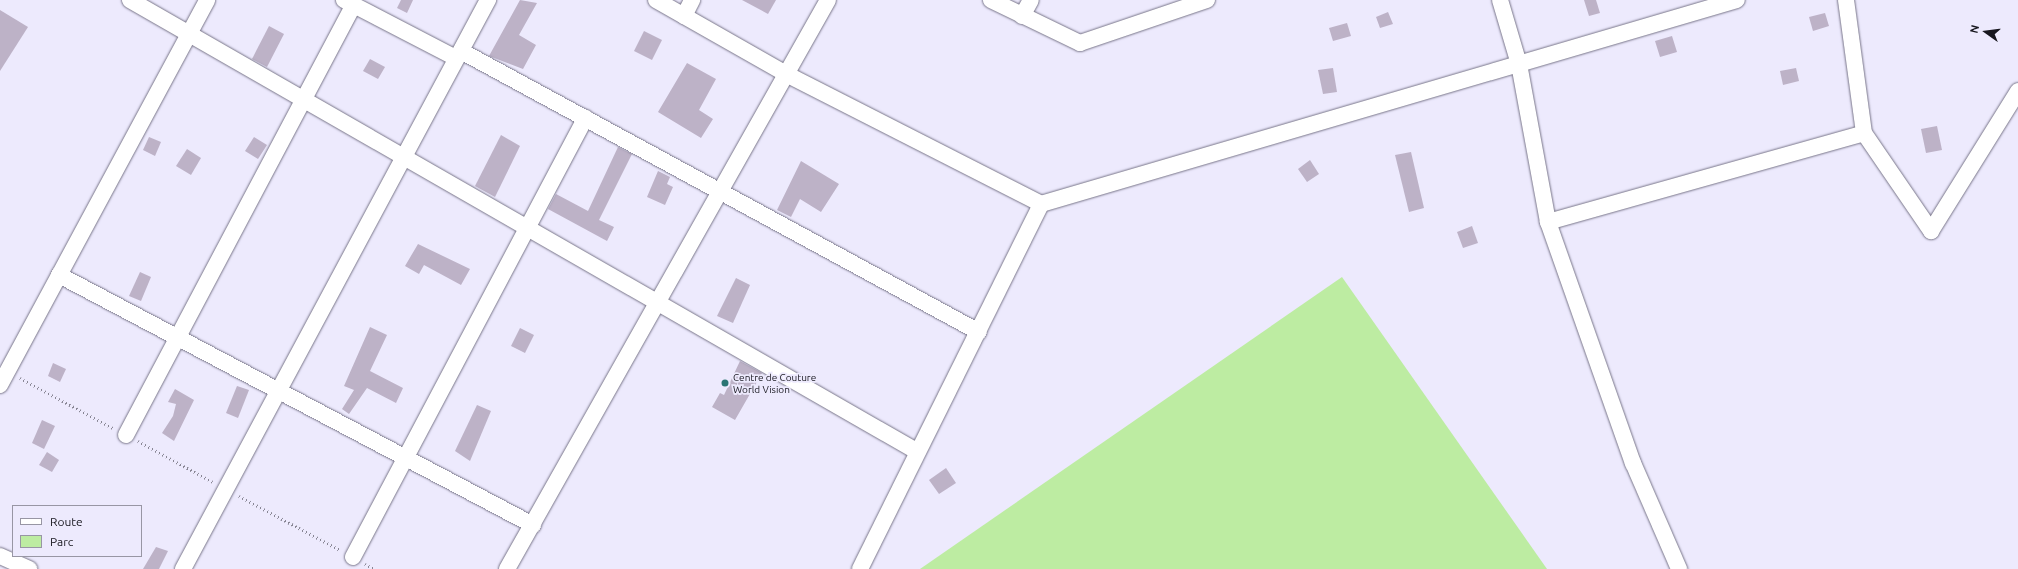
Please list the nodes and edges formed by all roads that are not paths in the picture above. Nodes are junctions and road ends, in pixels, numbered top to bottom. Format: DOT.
graph roads {
  1 [pos="130,0"];
  2 [pos="207,0"];
  3 [pos="488,0"];
  4 [pos="656,0"];
  5 [pos="692,0"];
  6 [pos="828,0"];
  7 [pos="992,0"];
  8 [pos="1031,0"];
  9 [pos="1207,0"];
  10 [pos="1500,0"];
  11 [pos="1737,0"];
  12 [pos="1846,0"];
  13 [pos="349,3"];
  14 [pos="684,16"];
  15 [pos="1022,16"];
  16 [pos="189,34"];
  17 [pos="459,54"];
  18 [pos="1519,64"];
  19 [pos="786,74"];
  20 [pos="2018,91"];
  21 [pos="304,100"];
  22 [pos="585,118"];
  23 [pos="1864,133"];
  24 [pos="404,157"];
  25 [pos="720,192"];
  26 [pos="1041,204"];
  27 [pos="1548,222"];
  28 [pos="528,228"];
  29 [pos="59,275"];
  30 [pos="658,302"];
  31 [pos="979,332"];
  32 [pos="177,338"];
  33 [pos="0,385"];
  34 [pos="279,391"];
  35 [pos="126,435"];
  36 [pos="918,452"];
  37 [pos="405,457"];
  38 [pos="533,525"];
  39 [pos="0,556"];
  40 [pos="353,557"];
  41 [pos="29,569"];
  42 [pos="183,569"];
  43 [pos="507,569"];
  44 [pos="860,569"];
  45 [pos="1679,569"];
  1 -- 16 [label="street"];
  2 -- 16 [label="street"];
  3 -- 17 [label="street"];
  4 -- 14 [label="street"];
  5 -- 14 [label="street"];
  6 -- 19 [label="street"];
  7 -- 15 [label="street"];
  8 -- 15 [label="street"];
  9 -- 15 [label="street"];
  10 -- 18 [label="street"];
  11 -- 18 [label="street"];
  12 -- 23 [label="street"];
  13 -- 17 [label="street"];
  13 -- 21 [label="street"];
  14 -- 19 [label="street"];
  16 -- 21 [label="street"];
  16 -- 29 [label="street"];
  17 -- 22 [label="street"];
  17 -- 24 [label="street"];
  18 -- 26 [label="street"];
  18 -- 27 [label="street"];
  19 -- 25 [label="street"];
  19 -- 26 [label="street"];
  20 -- 23 [label="street"];
  21 -- 24 [label="street"];
  21 -- 32 [label="street"];
  22 -- 25 [label="street"];
  22 -- 28 [label="street"];
  23 -- 27 [label="street"];
  24 -- 28 [label="street"];
  24 -- 34 [label="street"];
  25 -- 30 [label="street"];
  25 -- 31 [label="street"];
  26 -- 31 [label="street"];
  27 -- 45 [label="street"];
  28 -- 30 [label="street"];
  28 -- 37 [label="street"];
  29 -- 32 [label="street"];
  29 -- 33 [label="street"];
  30 -- 36 [label="street"];
  30 -- 38 [label="street"];
  31 -- 36 [label="street"];
  32 -- 34 [label="street"];
  32 -- 35 [label="street"];
  34 -- 37 [label="street"];
  34 -- 42 [label="street"];
  36 -- 44 [label="street"];
  37 -- 38 [label="street"];
  37 -- 40 [label="street"];
  38 -- 43 [label="street"];
  39 -- 41 [label="street"];
}
